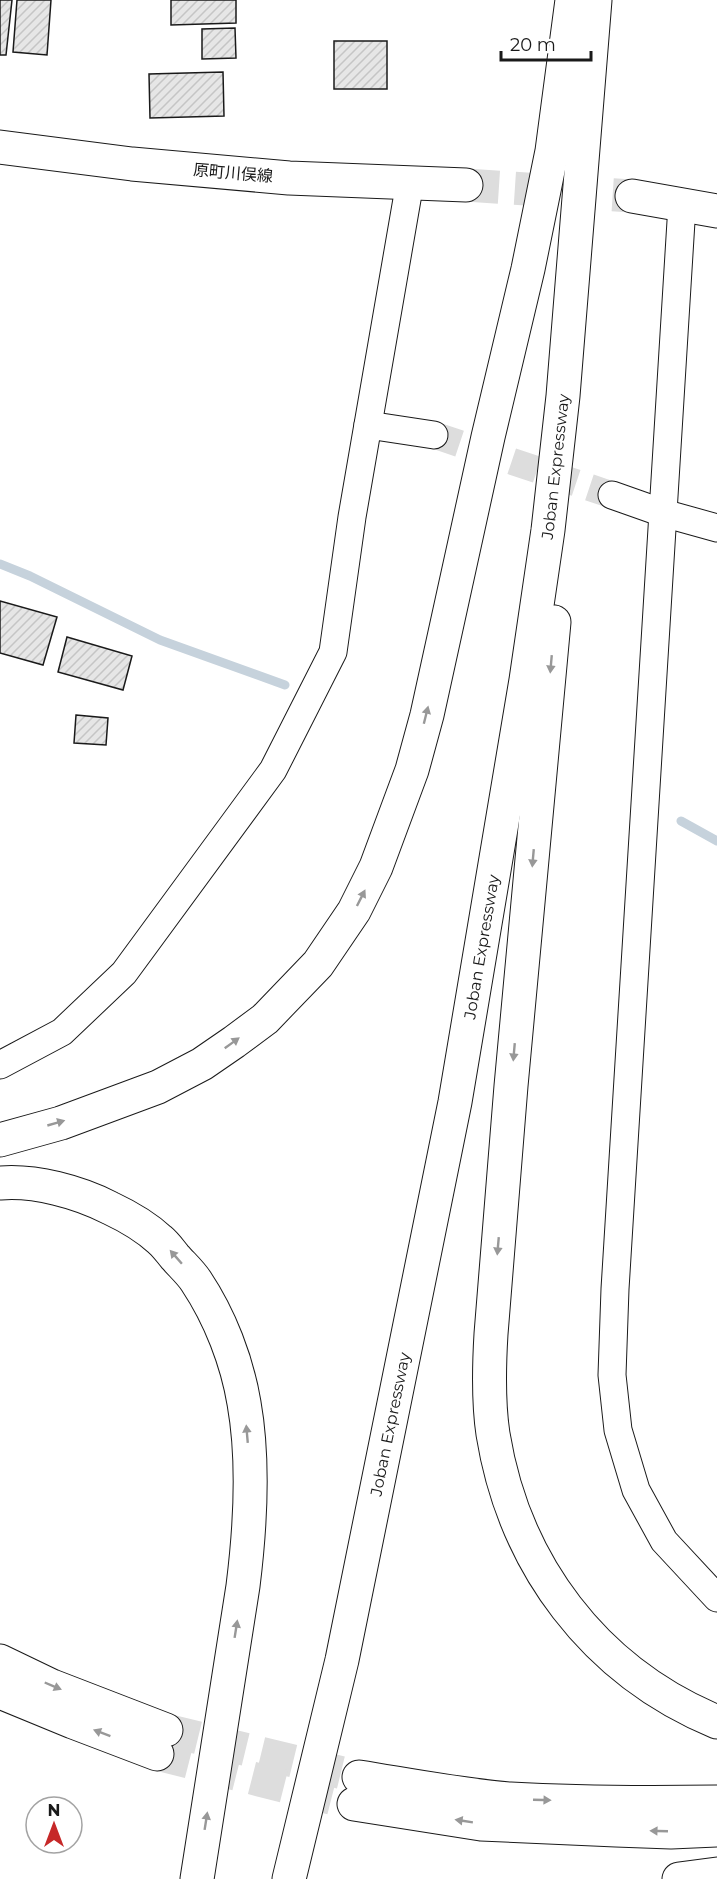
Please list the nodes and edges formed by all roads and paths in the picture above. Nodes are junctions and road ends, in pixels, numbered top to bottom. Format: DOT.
graph roads {
  1 [pos="572,0"];
  2 [pos="595,0"];
  3 [pos="0,147"];
  4 [pos="410,182"];
  5 [pos="466,185"];
  6 [pos="632,196"];
  7 [pos="682,205"];
  8 [pos="717,211"];
  9 [pos="563,396"];
  10 [pos="368,425"];
  11 [pos="434,435"];
  12 [pos="612,495"];
  13 [pos="663,513"];
  14 [pos="717,528"];
  15 [pos="0,1065"];
  16 [pos="0,1140"];
  17 [pos="0,1183"];
  18 [pos="717,1598"];
  19 [pos="0,1662"];
  20 [pos="0,1692"];
  21 [pos="717,1722"];
  22 [pos="717,1802"];
  23 [pos="717,1830"];
  24 [pos="717,1874"];
  25 [pos="197,1879"];
  26 [pos="289,1879"];
  27 [pos="679,1879"];
  16 -- 1 [label="main road, one-way"];
  2 -- 9 [label="main road, Joban Expressway"];
  3 -- 4 [label="main road, 原町川俣線"];
  4 -- 5 [label="main road, 原町川俣線"];
  4 -- 10 [label="street"];
  6 -- 7 [label="main road"];
  7 -- 8 [label="main road"];
  7 -- 13 [label="street"];
  9 -- 21 [label="main road, one-way"];
  9 -- 26 [label="main road, Joban Expressway"];
  10 -- 11 [label="street"];
  10 -- 15 [label="street"];
  12 -- 13 [label="street"];
  13 -- 14 [label="street"];
  13 -- 18 [label="street"];
  25 -- 17 [label="main road, one-way"];
  19 -- 20 [label="main road, one-way"];
  23 -- 22 [label="main road, one-way"];
  24 -- 27 [label="main road"];
}
